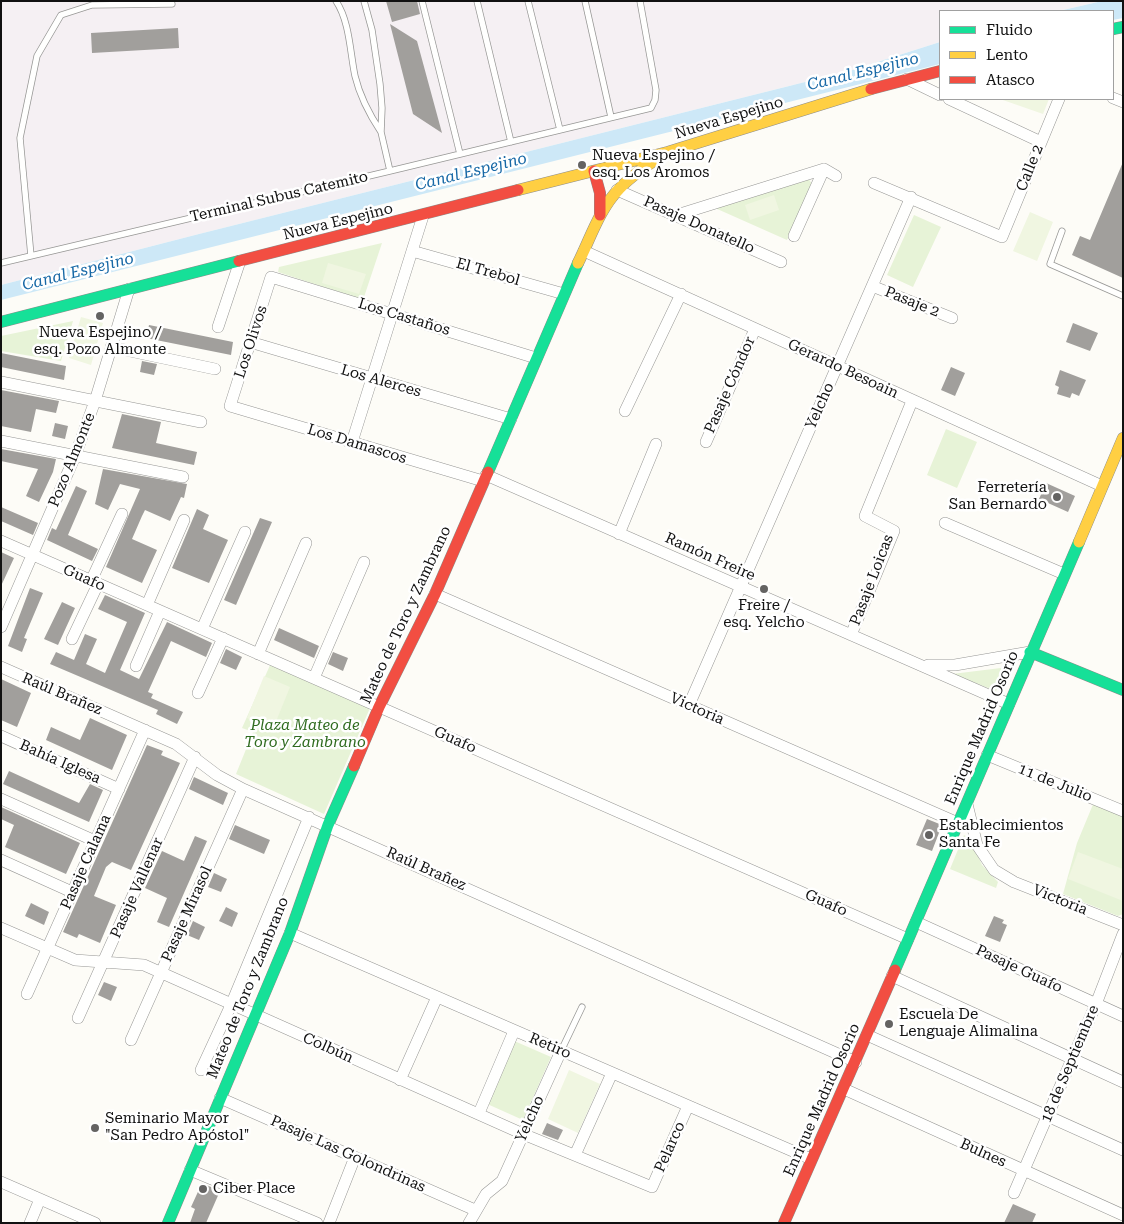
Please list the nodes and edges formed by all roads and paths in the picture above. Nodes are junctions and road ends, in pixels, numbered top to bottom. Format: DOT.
graph roads {
  1 [pos="336,1"];
  2 [pos="364,1"];
  3 [pos="422,1"];
  4 [pos="477,1"];
  5 [pos="528,1"];
  6 [pos="585,1"];
  7 [pos="640,1"];
  8 [pos="172,4"];
  9 [pos="939,71"];
  10 [pos="907,79"];
  11 [pos="939,95"];
  12 [pos="951,100"];
  13 [pos="1059,100"];
  14 [pos="611,117"];
  15 [pos="560,130"];
  16 [pos="381,132"];
  17 [pos="511,142"];
  18 [pos="1041,142"];
  19 [pos="668,152"];
  20 [pos="460,154"];
  21 [pos="598,169"];
  22 [pos="824,169"];
  23 [pos="390,171"];
  24 [pos="836,176"];
  25 [pos="874,183"];
  26 [pos="617,190"];
  27 [pos="911,197"];
  28 [pos="677,215"];
  29 [pos="423,216"];
  30 [pos="600,217"];
  31 [pos="1062,231"];
  32 [pos="794,236"];
  33 [pos="412,251"];
  34 [pos="584,251"];
  35 [pos="31,256"];
  36 [pos="240,261"];
  37 [pos="781,262"];
  38 [pos="1,263"];
  39 [pos="271,277"];
  40 [pos="872,286"];
  41 [pos="129,289"];
  42 [pos="564,294"];
  43 [pos="681,294"];
  44 [pos="1123,296"];
  45 [pos="393,314"];
  46 [pos="952,318"];
  47 [pos="1,322"];
  48 [pos="218,327"];
  49 [pos="755,329"];
  50 [pos="250,342"];
  51 [pos="111,346"];
  52 [pos="536,358"];
  53 [pos="837,367"];
  54 [pos="215,369"];
  55 [pos="373,378"];
  56 [pos="1,382"];
  57 [pos="95,401"];
  58 [pos="912,401"];
  59 [pos="230,406"];
  60 [pos="625,411"];
  61 [pos="511,419"];
  62 [pos="201,422"];
  63 [pos="1123,438"];
  64 [pos="1,441"];
  65 [pos="352,442"];
  66 [pos="706,442"];
  67 [pos="656,444"];
  68 [pos="1119,455"];
  69 [pos="75,456"];
  70 [pos="183,477"];
  71 [pos="485,478"];
  72 [pos="1102,486"];
  73 [pos="122,514"];
  74 [pos="184,520"];
  75 [pos="945,523"];
  76 [pos="244,532"];
  77 [pos="619,534"];
  78 [pos="1,541"];
  79 [pos="306,543"];
  80 [pos="32,555"];
  81 [pos="364,562"];
  82 [pos="1064,574"];
  83 [pos="94,582"];
  84 [pos="741,587"];
  85 [pos="435,594"];
  86 [pos="147,605"];
  87 [pos="160,611"];
  88 [pos="1,627"];
  89 [pos="202,629"];
  90 [pos="851,635"];
  91 [pos="223,638"];
  92 [pos="72,640"];
  93 [pos="1030,652"];
  94 [pos="258,654"];
  95 [pos="921,665"];
  96 [pos="136,666"];
  97 [pos="1,667"];
  98 [pos="314,678"];
  99 [pos="1123,690"];
  100 [pos="198,693"];
  101 [pos="1009,704"];
  102 [pos="689,705"];
  103 [pos="379,707"];
  104 [pos="145,730"];
  105 [pos="1,736"];
  106 [pos="987,755"];
  107 [pos="195,757"];
  108 [pos="118,788"];
  109 [pos="243,789"];
  110 [pos="970,793"];
  111 [pos="1,800"];
  112 [pos="1123,811"];
  113 [pos="308,817"];
  114 [pos="958,823"];
  115 [pos="328,825"];
  116 [pos="95,841"];
  117 [pos="1,860"];
  118 [pos="72,892"];
  119 [pos="916,922"];
  120 [pos="1123,925"];
  121 [pos="1,928"];
  122 [pos="290,932"];
  123 [pos="1123,934"];
  124 [pos="908,939"];
  125 [pos="47,948"];
  126 [pos="103,963"];
  127 [pos="161,973"];
  128 [pos="892,976"];
  129 [pos="27,994"];
  130 [pos="436,997"];
  131 [pos="1096,1004"];
  132 [pos="231,1005"];
  133 [pos="582,1007"];
  134 [pos="255,1016"];
  135 [pos="1123,1016"];
  136 [pos="78,1018"];
  137 [pos="514,1031"];
  138 [pos="867,1035"];
  139 [pos="132,1040"];
  140 [pos="561,1051"];
  141 [pos="1072,1059"];
  142 [pos="856,1062"];
  143 [pos="202,1070"];
  144 [pos="612,1073"];
  145 [pos="400,1080"];
  146 [pos="1123,1082"];
  147 [pos="844,1090"];
  148 [pos="220,1098"];
  149 [pos="688,1106"];
  150 [pos="479,1113"];
  151 [pos="1048,1117"];
  152 [pos="524,1134"];
  153 [pos="1123,1150"];
  154 [pos="575,1155"];
  155 [pos="355,1158"];
  156 [pos="811,1159"];
  157 [pos="190,1170"];
  158 [pos="1024,1171"];
  159 [pos="1,1182"];
  160 [pos="652,1187"];
  161 [pos="1014,1193"];
  162 [pos="40,1199"];
  163 [pos="475,1210"];
  164 [pos="1123,1215"];
  165 [pos="30,1223"];
  166 [pos="94,1223"];
  167 [pos="168,1223"];
  168 [pos="317,1223"];
  169 [pos="329,1223"];
  170 [pos="469,1223"];
  171 [pos="784,1223"];
  1 -- 16 [label="lane"];
  2 -- 16 [label="lane"];
  3 -- 20 [label="lane"];
  4 -- 17 [label="lane"];
  5 -- 15 [label="lane"];
  6 -- 14 [label="lane"];
  7 -- 14 [label="lane, Terminal Subus Catemito"];
  8 -- 35 [label="lane"];
  9 -- 10 [label="street, Nueva Espejino"];
  10 -- 11 [label="street"];
  10 -- 19 [label="street, Nueva Espejino"];
  12 -- 18 [label="street"];
  13 -- 18 [label="street, Calle 2"];
  14 -- 15 [label="lane, Terminal Subus Catemito"];
  15 -- 17 [label="lane, Terminal Subus Catemito"];
  16 -- 23 [label="lane"];
  17 -- 20 [label="lane, Terminal Subus Catemito"];
  18 -- 27 [label="street, Calle 2"];
  19 -- 21 [label="street, Nueva Espejino"];
  19 -- 26 [label="street, Mateo de Toro y Zambrano"];
  20 -- 23 [label="lane, Terminal Subus Catemito"];
  21 -- 26 [label="street"];
  21 -- 29 [label="street, Nueva Espejino"];
  21 -- 30 [label="street, Mateo de Toro y Zambrano"];
  22 -- 24 [label="street"];
  22 -- 28 [label="street"];
  22 -- 32 [label="street"];
  23 -- 35 [label="lane, Terminal Subus Catemito"];
  25 -- 27 [label="street"];
  26 -- 28 [label="street, Pasaje Donatello"];
  26 -- 30 [label="street, Mateo de Toro y Zambrano"];
  27 -- 40 [label="street, Yelcho"];
  28 -- 37 [label="street, Pasaje Donatello"];
  29 -- 33 [label="street"];
  29 -- 36 [label="street, Nueva Espejino"];
  30 -- 34 [label="street, Mateo de Toro y Zambrano"];
  31 -- 44 [label="lane"];
  33 -- 42 [label="street, El Trebol"];
  33 -- 45 [label="street"];
  34 -- 42 [label="street, Mateo de Toro y Zambrano"];
  34 -- 43 [label="street, Gerardo Besoain"];
  35 -- 38 [label="lane, Terminal Subus Catemito"];
  36 -- 41 [label="street, Nueva Espejino"];
  36 -- 48 [label="street"];
  39 -- 45 [label="street, Los Castaños"];
  39 -- 50 [label="street, Los Olivos"];
  40 -- 46 [label="street, Pasaje 2"];
  40 -- 53 [label="street, Yelcho"];
  41 -- 47 [label="street, Nueva Espejino"];
  41 -- 51 [label="street, Pozo Almonte"];
  42 -- 52 [label="street, Mateo de Toro y Zambrano"];
  43 -- 49 [label="street, Gerardo Besoain"];
  43 -- 60 [label="street"];
  45 -- 52 [label="street, Los Castaños"];
  45 -- 55 [label="street"];
  49 -- 53 [label="street, Gerardo Besoain"];
  49 -- 66 [label="street, Pasaje Cóndor"];
  50 -- 55 [label="street, Los Alerces"];
  50 -- 59 [label="street, Los Olivos"];
  51 -- 54 [label="street"];
  51 -- 57 [label="street, Pozo Almonte"];
  52 -- 61 [label="street, Mateo de Toro y Zambrano"];
  53 -- 58 [label="street, Gerardo Besoain"];
  53 -- 84 [label="street, Yelcho"];
  55 -- 61 [label="street, Los Alerces"];
  55 -- 65 [label="street"];
  56 -- 57 [label="street"];
  57 -- 62 [label="street"];
  57 -- 69 [label="street, Pozo Almonte"];
  58 -- 72 [label="street, Gerardo Besoain"];
  58 -- 90 [label="street, Pasaje Loicas"];
  59 -- 65 [label="street, Los Damascos"];
  61 -- 71 [label="street, Mateo de Toro y Zambrano"];
  63 -- 68 [label="street, Enrique Madrid Osorio"];
  64 -- 69 [label="street"];
  65 -- 71 [label="street, Los Damascos"];
  67 -- 77 [label="street"];
  68 -- 72 [label="street, Enrique Madrid Osorio"];
  69 -- 70 [label="street"];
  69 -- 80 [label="street, Pozo Almonte"];
  71 -- 77 [label="street, Ramón Freire"];
  71 -- 85 [label="street, Mateo de Toro y Zambrano"];
  72 -- 82 [label="street, Enrique Madrid Osorio"];
  73 -- 83 [label="street"];
  74 -- 86 [label="street"];
  75 -- 82 [label="street"];
  76 -- 89 [label="street"];
  77 -- 84 [label="street, Ramón Freire"];
  78 -- 80 [label="street, Guafo"];
  79 -- 94 [label="street"];
  80 -- 83 [label="street, Guafo"];
  80 -- 88 [label="street, Pozo Almonte"];
  81 -- 98 [label="street"];
  82 -- 93 [label="street, Enrique Madrid Osorio"];
  83 -- 86 [label="street, Guafo"];
  83 -- 92 [label="street"];
  84 -- 90 [label="street, Ramón Freire"];
  84 -- 102 [label="street, Yelcho"];
  85 -- 102 [label="street, Victoria"];
  85 -- 103 [label="street, Mateo de Toro y Zambrano"];
  86 -- 87 [label="street, Guafo"];
  87 -- 89 [label="street, Guafo"];
  87 -- 96 [label="street"];
  89 -- 91 [label="street, Guafo"];
  90 -- 95 [label="street, Ramón Freire"];
  91 -- 94 [label="street, Guafo"];
  91 -- 100 [label="street"];
  93 -- 95 [label="street, Ramón Freire"];
  93 -- 99 [label="street"];
  93 -- 101 [label="street, Enrique Madrid Osorio"];
  94 -- 98 [label="street, Guafo"];
  95 -- 101 [label="street, Ramón Freire"];
  97 -- 104 [label="street, Raúl Brañez"];
  98 -- 103 [label="street, Guafo"];
  101 -- 106 [label="street, Enrique Madrid Osorio"];
  102 -- 114 [label="street, Victoria"];
  103 -- 115 [label="street, Mateo de Toro y Zambrano"];
  103 -- 124 [label="street, Guafo"];
  104 -- 107 [label="street, Raúl Brañez"];
  104 -- 108 [label="street, Pasaje Calama"];
  105 -- 108 [label="street, Bahía Iglesa"];
  106 -- 110 [label="street, Enrique Madrid Osorio"];
  106 -- 112 [label="street, 11 de Julio"];
  107 -- 109 [label="street, Raúl Brañez"];
  107 -- 126 [label="street, Pasaje Vallenar"];
  108 -- 116 [label="street, Pasaje Calama"];
  109 -- 113 [label="street, Raúl Brañez"];
  109 -- 127 [label="street, Pasaje Mirasol"];
  110 -- 114 [label="street, Enrique Madrid Osorio"];
  110 -- 120 [label="street, Victoria"];
  111 -- 116 [label="street"];
  113 -- 115 [label="street, Raúl Brañez"];
  113 -- 132 [label="street"];
  114 -- 119 [label="street, Enrique Madrid Osorio"];
  115 -- 122 [label="street, Mateo de Toro y Zambrano"];
  115 -- 142 [label="street, Raúl Brañez"];
  116 -- 118 [label="street, Pasaje Calama"];
  117 -- 118 [label="street"];
  118 -- 125 [label="street, Pasaje Calama"];
  119 -- 124 [label="street, Enrique Madrid Osorio"];
  119 -- 131 [label="street, Pasaje Guafo"];
  121 -- 125 [label="street, Colbún"];
  122 -- 130 [label="street, Retiro"];
  122 -- 134 [label="street, Mateo de Toro y Zambrano"];
  123 -- 131 [label="street, 18 de Septiembre"];
  124 -- 128 [label="street, Enrique Madrid Osorio"];
  125 -- 126 [label="street, Colbún"];
  125 -- 129 [label="street, Pasaje Calama"];
  126 -- 127 [label="street, Colbún"];
  126 -- 136 [label="street, Pasaje Vallenar"];
  127 -- 132 [label="street, Colbún"];
  127 -- 139 [label="street, Pasaje Mirasol"];
  128 -- 138 [label="street, Enrique Madrid Osorio"];
  128 -- 141 [label="street"];
  130 -- 137 [label="street, Retiro"];
  130 -- 145 [label="street"];
  131 -- 135 [label="street, Pasaje Guafo"];
  131 -- 141 [label="street, 18 de Septiembre"];
  132 -- 134 [label="street, Colbún"];
  132 -- 143 [label="street"];
  133 -- 140 [label="lane, Yelcho"];
  134 -- 145 [label="street, Colbún"];
  134 -- 148 [label="street, Mateo de Toro y Zambrano"];
  137 -- 140 [label="street, Retiro"];
  137 -- 150 [label="street"];
  138 -- 142 [label="street, Enrique Madrid Osorio"];
  138 -- 151 [label="street"];
  140 -- 144 [label="street, Retiro"];
  140 -- 152 [label="street, Yelcho"];
  141 -- 146 [label="street"];
  141 -- 151 [label="street, 18 de Septiembre"];
  142 -- 147 [label="street, Enrique Madrid Osorio"];
  144 -- 149 [label="street, Retiro"];
  144 -- 154 [label="street"];
  145 -- 150 [label="street, Colbún"];
  147 -- 156 [label="street, Enrique Madrid Osorio"];
  147 -- 158 [label="street, Bulnes"];
  148 -- 155 [label="street, Pasaje Las Golondrinas"];
  148 -- 157 [label="street, Mateo de Toro y Zambrano"];
  149 -- 156 [label="street, Retiro"];
  149 -- 160 [label="street, Pelarco"];
  150 -- 152 [label="street, Colbún"];
  151 -- 153 [label="street"];
  151 -- 158 [label="street, 18 de Septiembre"];
  152 -- 154 [label="street, Colbún"];
  152 -- 163 [label="street, Yelcho"];
  154 -- 160 [label="street, Colbún"];
  155 -- 163 [label="street, Pasaje Las Golondrinas"];
  155 -- 169 [label="street"];
  156 -- 171 [label="street, Enrique Madrid Osorio"];
  157 -- 167 [label="street, Mateo de Toro y Zambrano"];
  157 -- 168 [label="street"];
  158 -- 161 [label="street, 18 de Septiembre"];
  158 -- 164 [label="street, Bulnes"];
  159 -- 162 [label="street"];
  162 -- 165 [label="street"];
  162 -- 166 [label="street"];
  163 -- 170 [label="street, Yelcho"];
}
